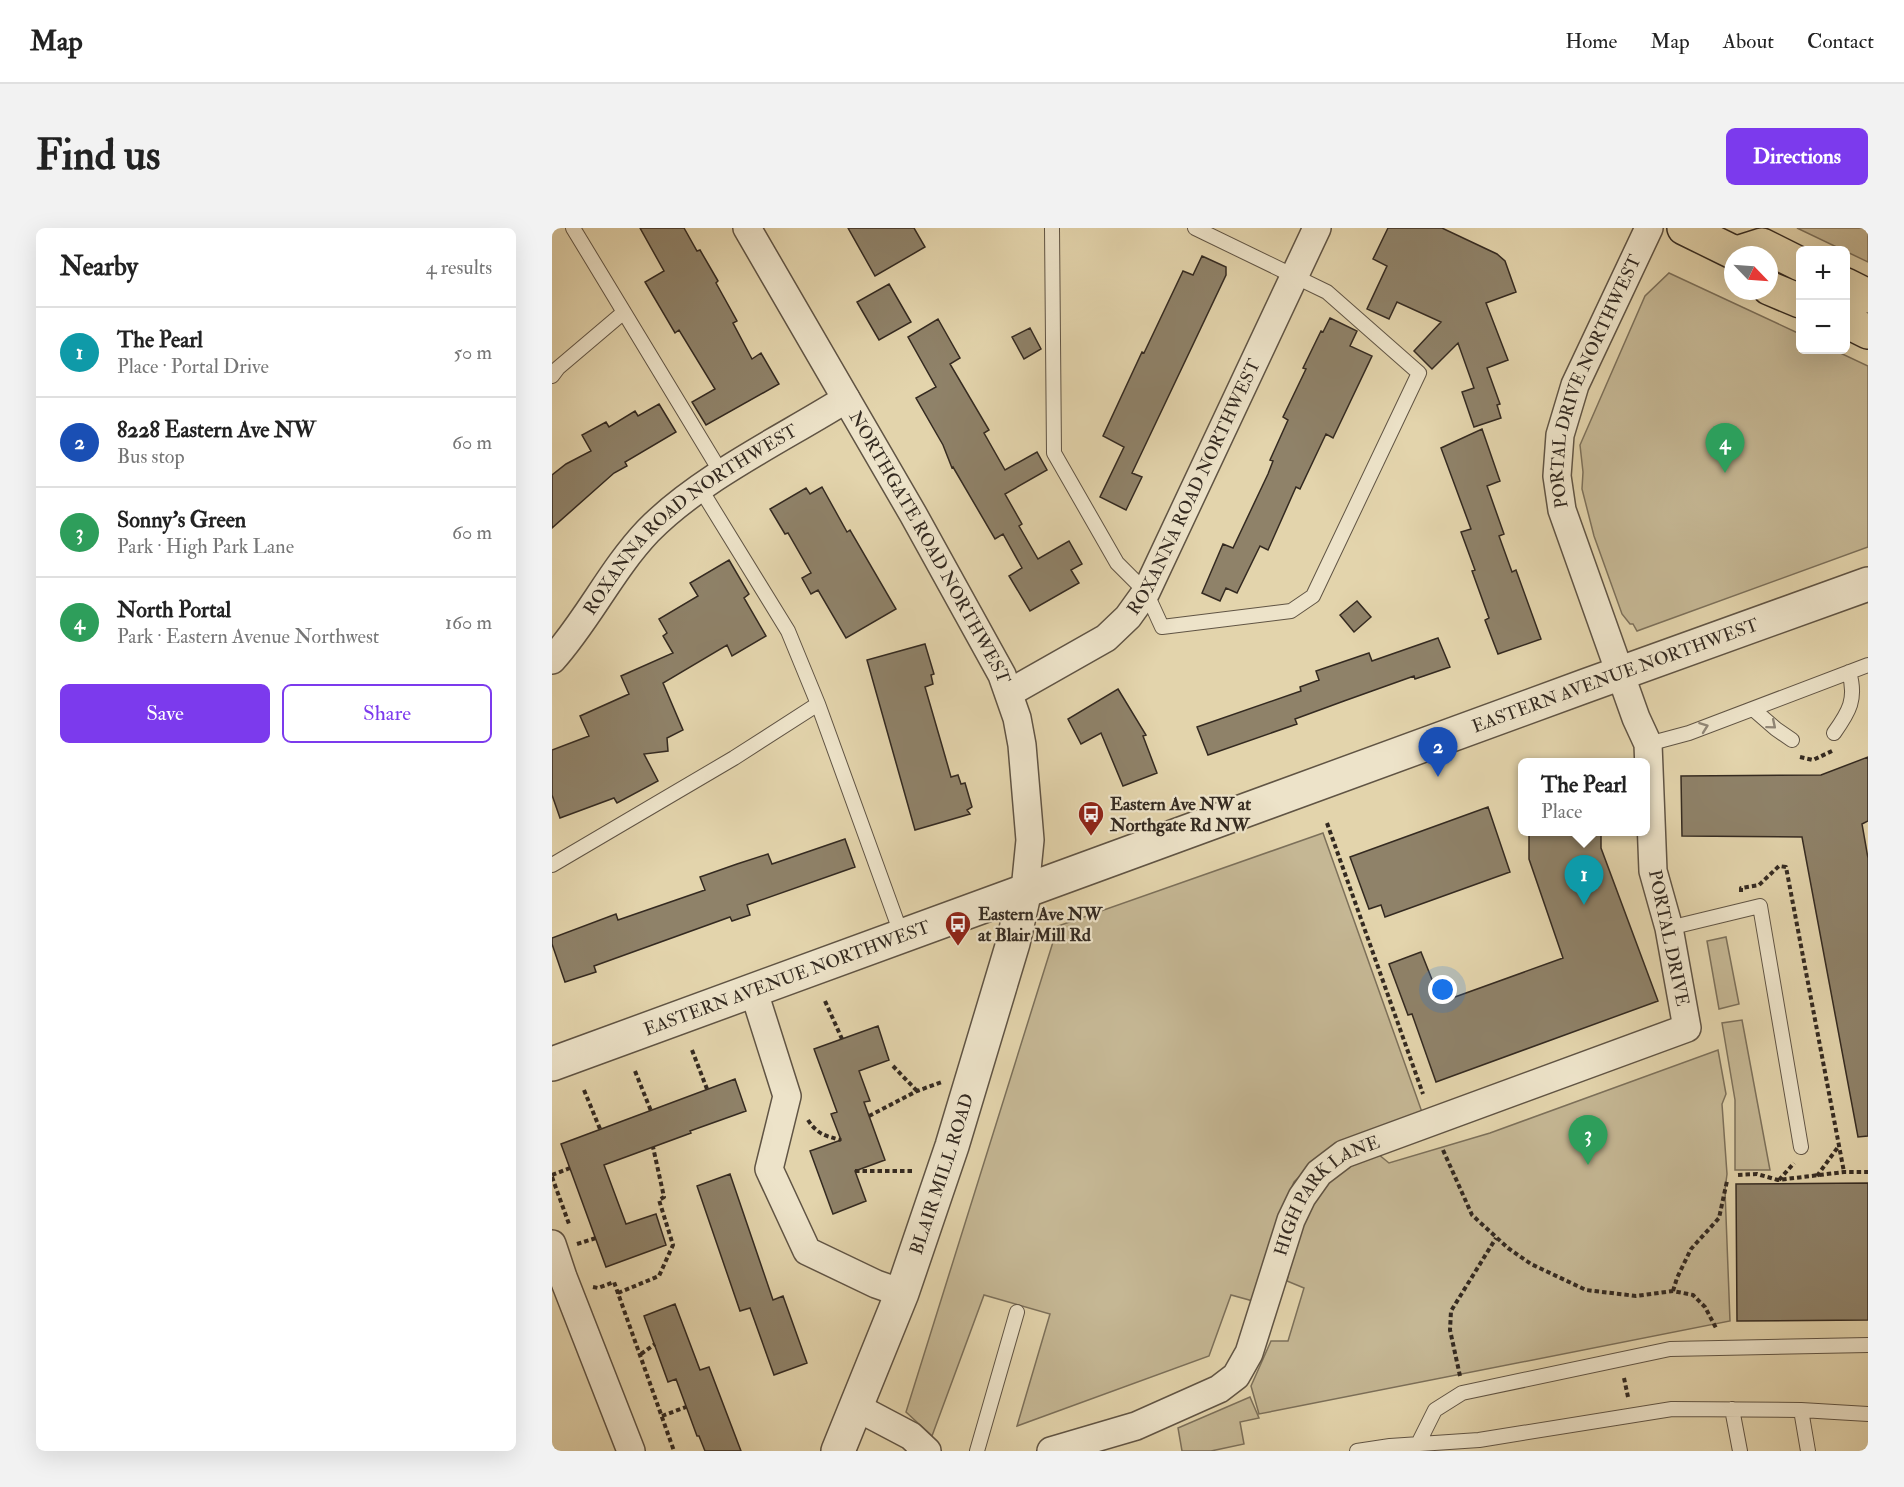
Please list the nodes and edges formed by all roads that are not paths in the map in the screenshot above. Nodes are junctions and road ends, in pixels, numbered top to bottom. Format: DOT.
graph roads {
  1 [pos="573,228"];
  2 [pos="747,228"];
  3 [pos="1052,228"];
  4 [pos="1195,228"];
  5 [pos="1317,228"];
  6 [pos="1650,228"];
  7 [pos="1684,228"];
  8 [pos="1724,247"];
  9 [pos="1778,253"];
  10 [pos="1796,262"];
  11 [pos="1296,275"];
  12 [pos="1850,287"];
  13 [pos="1778,292"];
  14 [pos="1868,296"];
  15 [pos="1798,300"];
  16 [pos="624,312"];
  17 [pos="1850,323"];
  18 [pos="1868,332"];
  19 [pos="552,376"];
  20 [pos="846,399"];
  21 [pos="711,481"];
  22 [pos="1868,584"];
  23 [pos="1146,592"];
  24 [pos="552,660"];
  25 [pos="1868,665"];
  26 [pos="1849,672"];
  27 [pos="1621,673"];
  28 [pos="1009,693"];
  29 [pos="818,704"];
  30 [pos="1753,709"];
  31 [pos="1834,733"];
  32 [pos="1792,740"];
  33 [pos="1648,744"];
  34 [pos="1649,758"];
  35 [pos="1650,795"];
  36 [pos="552,865"];
  37 [pos="1025,891"];
  38 [pos="1670,928"];
  39 [pos="902,936"];
  40 [pos="754,992"];
  41 [pos="1687,1028"];
  42 [pos="552,1064"];
  43 [pos="1800,1153"];
  44 [pos="564,1244"];
  45 [pos="902,1293"];
  46 [pos="1017,1312"];
  47 [pos="1868,1345"];
  48 [pos="856,1407"];
  49 [pos="1732,1409"];
  50 [pos="1801,1410"];
  51 [pos="1868,1414"];
  52 [pos="1418,1444"];
  53 [pos="842,1450"];
  54 [pos="631,1451"];
  55 [pos="927,1451"];
  56 [pos="977,1451"];
  57 [pos="1051,1451"];
  58 [pos="1357,1451"];
  59 [pos="1740,1451"];
  60 [pos="1808,1451"];
  1 -- 16 [label="lane"];
  2 -- 20 [label="street, NORTHGATE ROAD NORTHWEST"];
  3 -- 23 [label="lane"];
  4 -- 11 [label="lane"];
  5 -- 11 [label="street, ROXANNA ROAD NORTHWEST"];
  6 -- 27 [label="street, PORTAL DRIVE NORTHWEST"];
  7 -- 8 [label="main road"];
  9 -- 10 [label="main road"];
  11 -- 23 [label="street, ROXANNA ROAD NORTHWEST"];
  11 -- 23 [label="lane"];
  12 -- 14 [label="main road"];
  13 -- 15 [label="main road"];
  16 -- 19 [label="lane"];
  16 -- 21 [label="lane"];
  17 -- 18 [label="main road"];
  20 -- 21 [label="street, ROXANNA ROAD NORTHWEST"];
  20 -- 28 [label="street, NORTHGATE ROAD NORTHWEST"];
  21 -- 24 [label="street, ROXANNA ROAD NORTHWEST"];
  21 -- 29 [label="lane"];
  22 -- 27 [label="street, EASTERN AVENUE NORTHWEST"];
  23 -- 28 [label="street, ROXANNA ROAD NORTHWEST"];
  25 -- 26 [label="lane"];
  26 -- 30 [label="lane"];
  26 -- 31 [label="lane"];
  27 -- 33 [label="street, PORTAL DRIVE"];
  27 -- 37 [label="street, EASTERN AVENUE NORTHWEST"];
  28 -- 37 [label="street, NORTHGATE ROAD NORTHWEST"];
  29 -- 36 [label="lane"];
  29 -- 39 [label="lane"];
  30 -- 32 [label="lane, one-way"];
  33 -- 30 [label="lane, one-way"];
  33 -- 34 [label="street, PORTAL DRIVE"];
  35 -- 38 [label="street, PORTAL DRIVE"];
  37 -- 39 [label="street, EASTERN AVENUE NORTHWEST"];
  37 -- 45 [label="street, BLAIR MILL ROAD"];
  38 -- 41 [label="street, PORTAL DRIVE"];
  38 -- 43 [label="lane"];
  39 -- 40 [label="street, EASTERN AVENUE NORTHWEST"];
  40 -- 42 [label="street, EASTERN AVENUE NORTHWEST"];
  40 -- 45 [label="street"];
  41 -- 57 [label="street, HIGH PARK LANE"];
  44 -- 54 [label="street"];
  45 -- 48 [label="street, BLAIR MILL ROAD"];
  46 -- 56 [label="lane"];
  47 -- 52 [label="lane"];
  48 -- 53 [label="street, BLAIR MILL ROAD"];
  48 -- 55 [label="street"];
  49 -- 50 [label="lane"];
  49 -- 52 [label="lane"];
  49 -- 59 [label="lane"];
  50 -- 51 [label="lane"];
  50 -- 60 [label="lane"];
  52 -- 58 [label="lane"];
}
